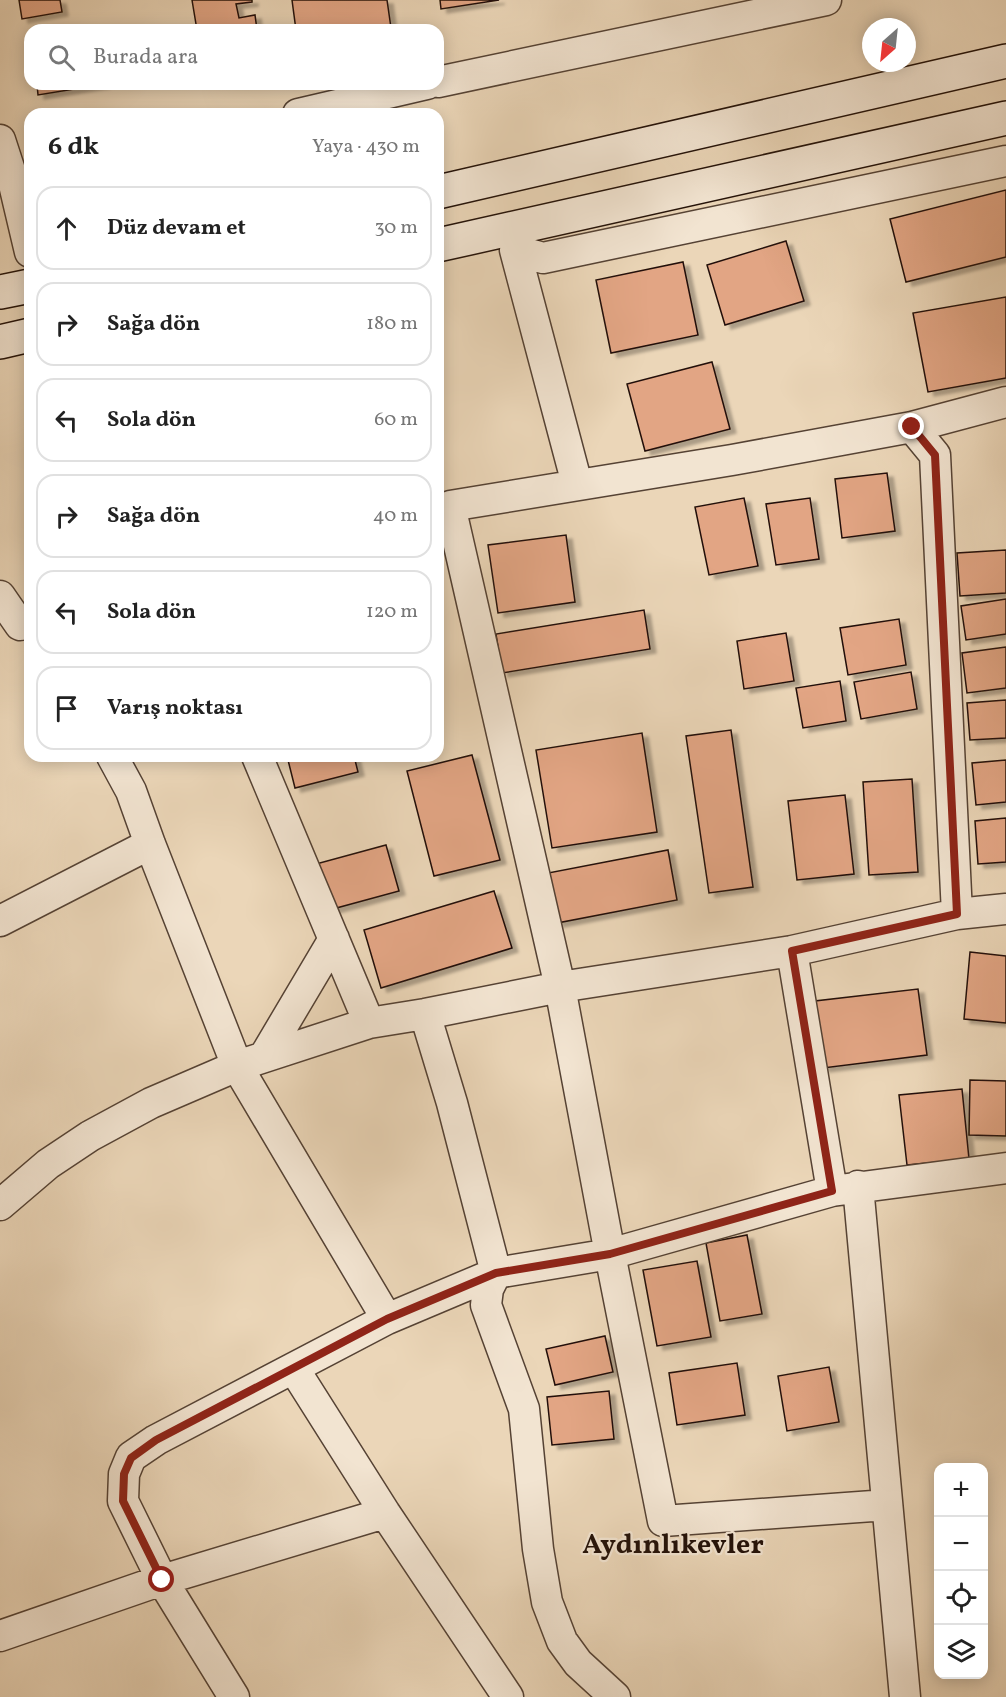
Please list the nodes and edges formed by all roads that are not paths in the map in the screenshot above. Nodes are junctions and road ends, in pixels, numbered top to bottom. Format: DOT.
graph roads {
  1 [pos="826,0"];
  2 [pos="712,11"];
  3 [pos="1006,61"];
  4 [pos="444,80"];
  5 [pos="401,90"];
  6 [pos="324,108"];
  7 [pos="1006,118"];
  8 [pos="0,140"];
  9 [pos="1006,160"];
  10 [pos="21,178"];
  11 [pos="444,191"];
  12 [pos="24,203"];
  13 [pos="444,243"];
  14 [pos="24,287"];
  15 [pos="0,292"];
  16 [pos="24,336"];
  17 [pos="0,342"];
  18 [pos="1006,402"];
  19 [pos="912,427"];
  20 [pos="577,484"];
  21 [pos="444,507"];
  22 [pos="0,596"];
  23 [pos="20,629"];
  24 [pos="115,762"];
  25 [pos="260,762"];
  26 [pos="150,844"];
  27 [pos="1006,909"];
  28 [pos="957,914"];
  29 [pos="0,921"];
  30 [pos="334,939"];
  31 [pos="792,951"];
  32 [pos="560,987"];
  33 [pos="425,1014"];
  34 [pos="369,1023"];
  35 [pos="251,1061"];
  36 [pos="1006,1168"];
  37 [pos="845,1189"];
  38 [pos="0,1205"];
  39 [pos="610,1254"];
  40 [pos="496,1273"];
  41 [pos="387,1319"];
  42 [pos="294,1369"];
  43 [pos="887,1505"];
  44 [pos="385,1513"];
  45 [pos="162,1580"];
  46 [pos="0,1636"];
  47 [pos="234,1697"];
  48 [pos="508,1697"];
  49 [pos="615,1697"];
  50 [pos="905,1697"];
  1 -- 2 [label="street"];
  2 -- 4 [label="street"];
  3 -- 11 [label="main road"];
  5 -- 6 [label="street"];
  7 -- 13 [label="main road"];
  8 -- 10 [label="street"];
  9 -- 20 [label="street"];
  10 -- 12 [label="street"];
  14 -- 15 [label="main road"];
  16 -- 17 [label="main road"];
  18 -- 19 [label="street"];
  19 -- 20 [label="street"];
  19 -- 28 [label="street"];
  20 -- 21 [label="street"];
  21 -- 32 [label="street"];
  22 -- 23 [label="street"];
  24 -- 26 [label="street"];
  25 -- 30 [label="street"];
  26 -- 29 [label="street"];
  26 -- 35 [label="street"];
  27 -- 28 [label="street"];
  28 -- 31 [label="street"];
  30 -- 34 [label="street"];
  30 -- 35 [label="street"];
  31 -- 32 [label="street"];
  31 -- 37 [label="street"];
  32 -- 33 [label="street"];
  32 -- 39 [label="street"];
  33 -- 34 [label="street"];
  33 -- 40 [label="street"];
  34 -- 35 [label="street"];
  35 -- 38 [label="street"];
  35 -- 41 [label="street"];
  36 -- 37 [label="street"];
  37 -- 39 [label="street"];
  37 -- 43 [label="street"];
  39 -- 40 [label="street"];
  39 -- 43 [label="street"];
  40 -- 41 [label="street"];
  40 -- 49 [label="street"];
  41 -- 42 [label="street"];
  42 -- 44 [label="street"];
  42 -- 45 [label="street"];
  43 -- 50 [label="street"];
  44 -- 45 [label="street"];
  44 -- 48 [label="street"];
  45 -- 46 [label="street"];
  45 -- 47 [label="street"];
}
